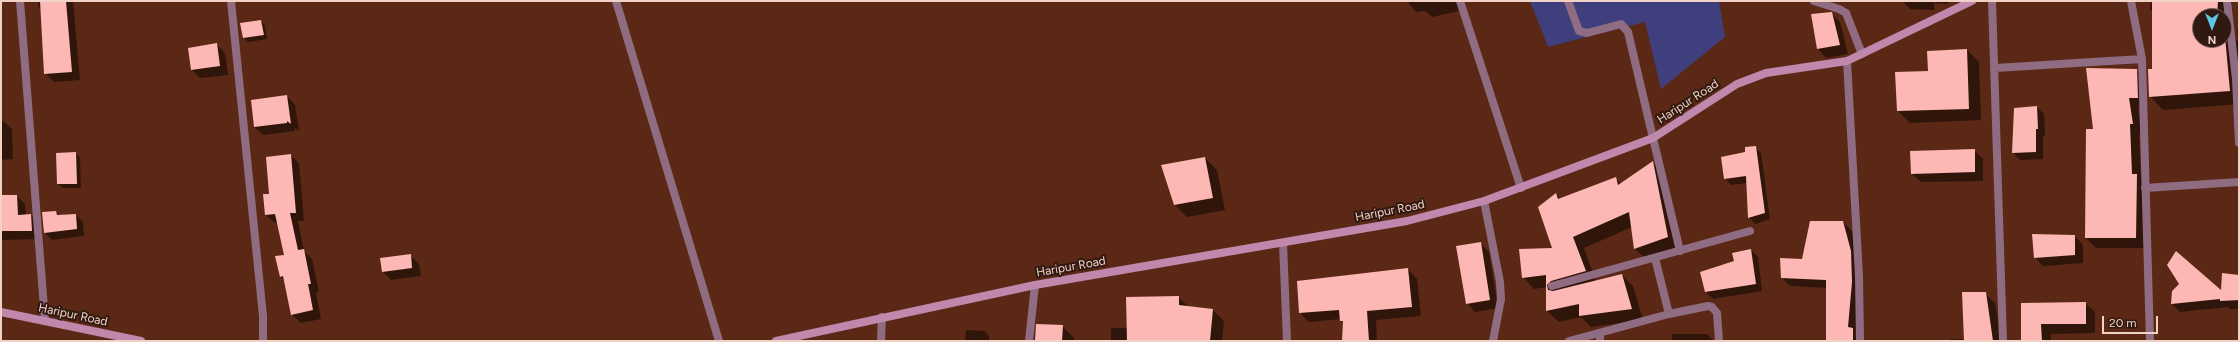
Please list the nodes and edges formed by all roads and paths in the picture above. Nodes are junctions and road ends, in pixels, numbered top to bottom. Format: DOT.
graph roads {
  1 [pos="20,1"];
  2 [pos="231,1"];
  3 [pos="616,1"];
  4 [pos="1460,1"];
  5 [pos="1568,1"];
  6 [pos="1814,1"];
  7 [pos="1972,1"];
  8 [pos="1992,1"];
  9 [pos="2131,1"];
  10 [pos="2227,1"];
  11 [pos="1862,54"];
  12 [pos="2142,59"];
  13 [pos="1847,61"];
  14 [pos="1995,68"];
  15 [pos="1653,138"];
  16 [pos="2239,142"];
  17 [pos="2239,182"];
  18 [pos="1521,188"];
  19 [pos="2145,188"];
  20 [pos="1484,201"];
  21 [pos="1750,231"];
  22 [pos="1283,243"];
  23 [pos="1680,251"];
  24 [pos="1655,258"];
  25 [pos="1035,286"];
  26 [pos="1552,286"];
  27 [pos="1,312"];
  28 [pos="1669,314"];
  29 [pos="882,317"];
  30 [pos="45,321"];
  31 [pos="1600,337"];
  32 [pos="141,341"];
  33 [pos="263,341"];
  34 [pos="719,341"];
  35 [pos="776,341"];
  36 [pos="881,341"];
  37 [pos="1029,341"];
  38 [pos="1287,341"];
  39 [pos="1492,341"];
  40 [pos="1569,341"];
  41 [pos="1719,341"];
  42 [pos="1860,341"];
  43 [pos="2003,341"];
  44 [pos="2150,341"];
  1 -- 30 [label="street"];
  2 -- 33 [label="street"];
  3 -- 34 [label="street"];
  4 -- 18 [label="street"];
  5 -- 15 [label="street"];
  6 -- 11 [label="street"];
  7 -- 11 [label="street, Haripur Road"];
  8 -- 14 [label="street"];
  9 -- 12 [label="street"];
  10 -- 16 [label="street"];
  11 -- 13 [label="street, Haripur Road"];
  12 -- 14 [label="street"];
  12 -- 19 [label="street"];
  13 -- 15 [label="street, Haripur Road"];
  13 -- 42 [label="street"];
  14 -- 43 [label="street"];
  15 -- 18 [label="street, Haripur Road"];
  15 -- 23 [label="street"];
  17 -- 19 [label="street"];
  18 -- 20 [label="street, Haripur Road"];
  19 -- 44 [label="street"];
  20 -- 22 [label="street, Haripur Road"];
  20 -- 39 [label="street"];
  21 -- 23 [label="street"];
  22 -- 25 [label="street, Haripur Road"];
  22 -- 38 [label="street"];
  23 -- 24 [label="street"];
  24 -- 26 [label="street"];
  24 -- 28 [label="street"];
  25 -- 29 [label="street, Haripur Road"];
  25 -- 37 [label="street"];
  27 -- 30 [label="street, Haripur Road"];
  28 -- 31 [label="street"];
  28 -- 41 [label="street"];
  29 -- 35 [label="street, Haripur Road"];
  29 -- 36 [label="street"];
  30 -- 32 [label="street, Haripur Road"];
  31 -- 40 [label="street"];
}
